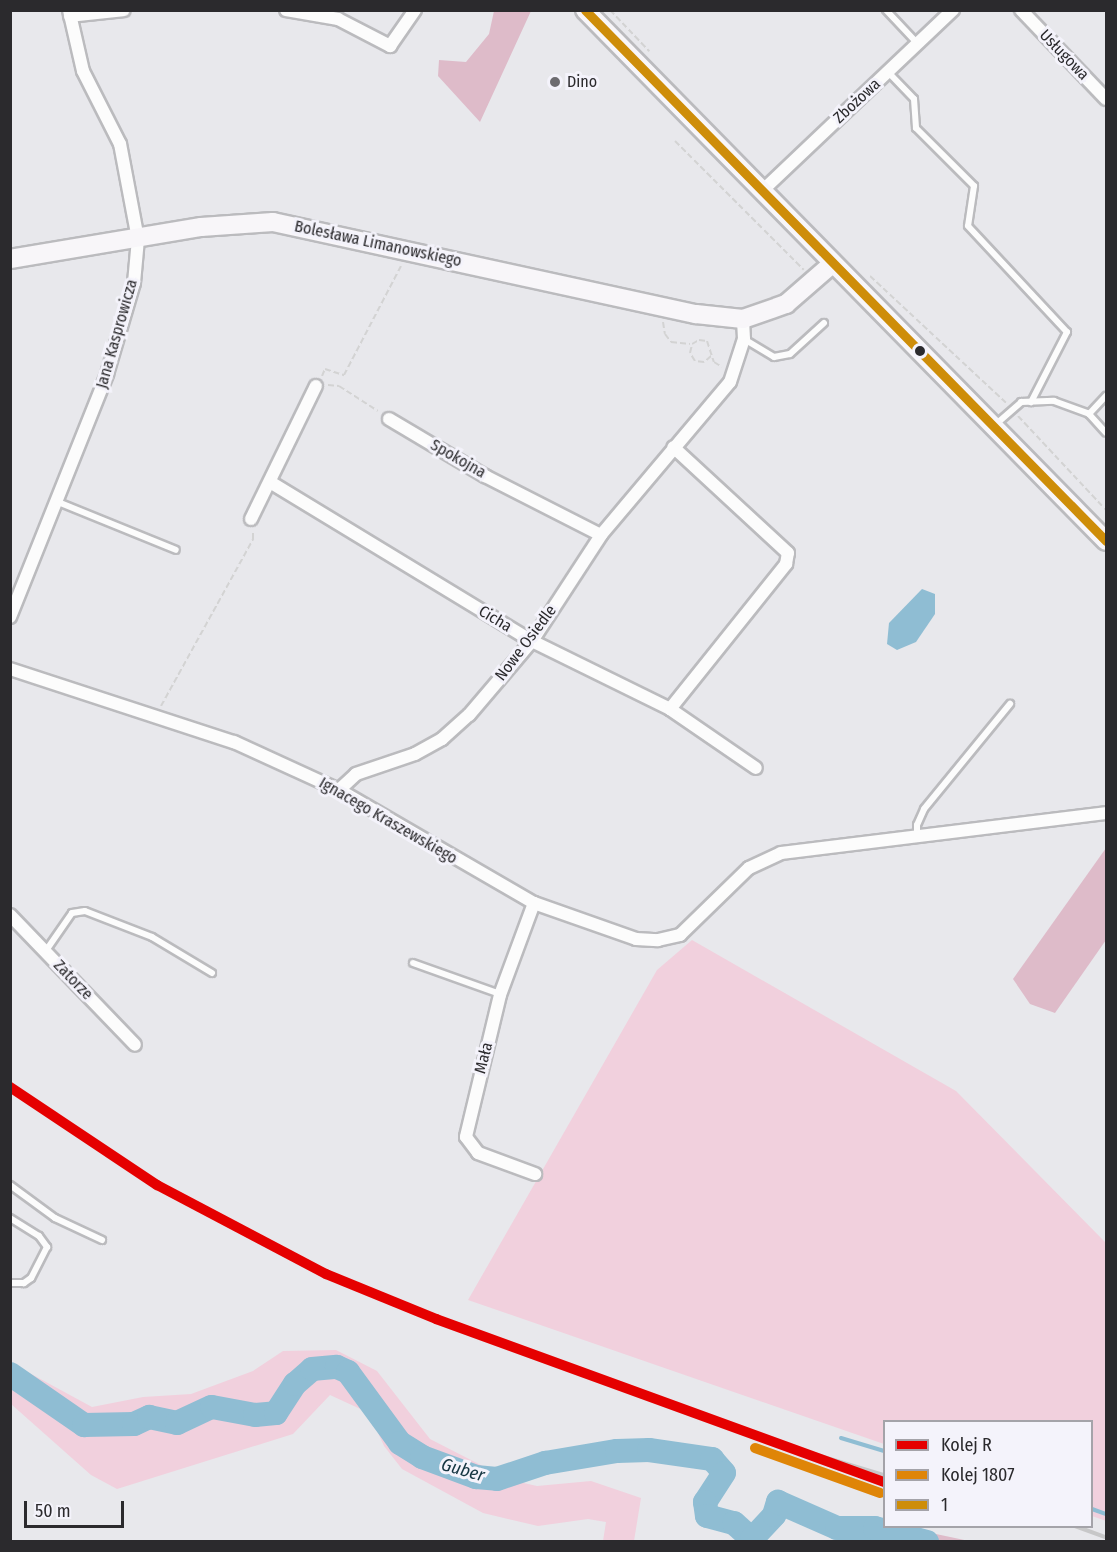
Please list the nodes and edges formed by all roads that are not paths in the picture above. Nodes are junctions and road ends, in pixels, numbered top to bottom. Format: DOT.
graph roads {
  1 [pos="124,10"];
  2 [pos="286,10"];
  3 [pos="415,10"];
  4 [pos="585,10"];
  5 [pos="886,10"];
  6 [pos="953,10"];
  7 [pos="1021,10"];
  8 [pos="70,13"];
  9 [pos="918,44"];
  10 [pos="888,72"];
  11 [pos="1107,99"];
  12 [pos="761,192"];
  13 [pos="138,239"];
  14 [pos="10,259"];
  15 [pos="832,264"];
  16 [pos="743,319"];
  17 [pos="824,322"];
  18 [pos="744,339"];
  19 [pos="316,386"];
  20 [pos="1107,396"];
  21 [pos="1031,402"];
  22 [pos="1089,414"];
  23 [pos="389,419"];
  24 [pos="994,426"];
  25 [pos="1107,433"];
  26 [pos="673,447"];
  27 [pos="270,482"];
  28 [pos="58,502"];
  29 [pos="251,519"];
  30 [pos="601,535"];
  31 [pos="1107,541"];
  32 [pos="176,550"];
  33 [pos="10,617"];
  34 [pos="532,641"];
  35 [pos="10,669"];
  36 [pos="1010,704"];
  37 [pos="670,709"];
  38 [pos="756,768"];
  39 [pos="339,790"];
  40 [pos="1107,813"];
  41 [pos="918,838"];
  42 [pos="534,903"];
  43 [pos="10,915"];
  44 [pos="45,952"];
  45 [pos="413,963"];
  46 [pos="212,973"];
  47 [pos="501,994"];
  48 [pos="135,1045"];
  49 [pos="535,1174"];
  50 [pos="10,1185"];
  51 [pos="10,1218"];
  52 [pos="102,1239"];
  53 [pos="10,1283"];
  1 -- 8 [label="street"];
  2 -- 3 [label="street"];
  4 -- 12 [label="street"];
  5 -- 9 [label="lane"];
  6 -- 9 [label="street, Zbożowa"];
  7 -- 11 [label="street, Usługowa"];
  8 -- 13 [label="street, Jana Kasprowicza"];
  9 -- 10 [label="street, Zbożowa"];
  10 -- 12 [label="street, Zbożowa"];
  10 -- 21 [label="lane"];
  12 -- 15 [label="street"];
  13 -- 14 [label="street, Bolesława Limanowskiego"];
  13 -- 16 [label="street, Bolesława Limanowskiego"];
  13 -- 28 [label="street, Jana Kasprowicza"];
  15 -- 16 [label="street"];
  15 -- 24 [label="street"];
  16 -- 18 [label="street, Nowe Osiedle"];
  17 -- 18 [label="lane"];
  18 -- 26 [label="street, Nowe Osiedle"];
  19 -- 27 [label="street"];
  20 -- 22 [label="lane"];
  21 -- 22 [label="lane"];
  21 -- 24 [label="lane"];
  22 -- 25 [label="lane"];
  23 -- 30 [label="street, Spokojna"];
  24 -- 31 [label="street"];
  26 -- 30 [label="street, Nowe Osiedle"];
  26 -- 37 [label="street"];
  27 -- 29 [label="street"];
  27 -- 34 [label="street, Cicha"];
  28 -- 32 [label="lane"];
  28 -- 33 [label="street, Jana Kasprowicza"];
  30 -- 34 [label="street, Nowe Osiedle"];
  34 -- 37 [label="street, Cicha"];
  34 -- 39 [label="street, Nowe Osiedle"];
  35 -- 39 [label="street, Ignacego Kraszewskiego"];
  36 -- 41 [label="lane"];
  37 -- 38 [label="street, Cicha"];
  39 -- 42 [label="street, Ignacego Kraszewskiego"];
  40 -- 41 [label="street"];
  41 -- 42 [label="street, Ignacego Kraszewskiego"];
  42 -- 47 [label="street, Mała"];
  43 -- 44 [label="street, Zatorze"];
  44 -- 46 [label="lane"];
  44 -- 48 [label="street, Zatorze"];
  45 -- 47 [label="lane"];
  47 -- 49 [label="street, Mała"];
  50 -- 52 [label="lane"];
  51 -- 53 [label="lane"];
}
